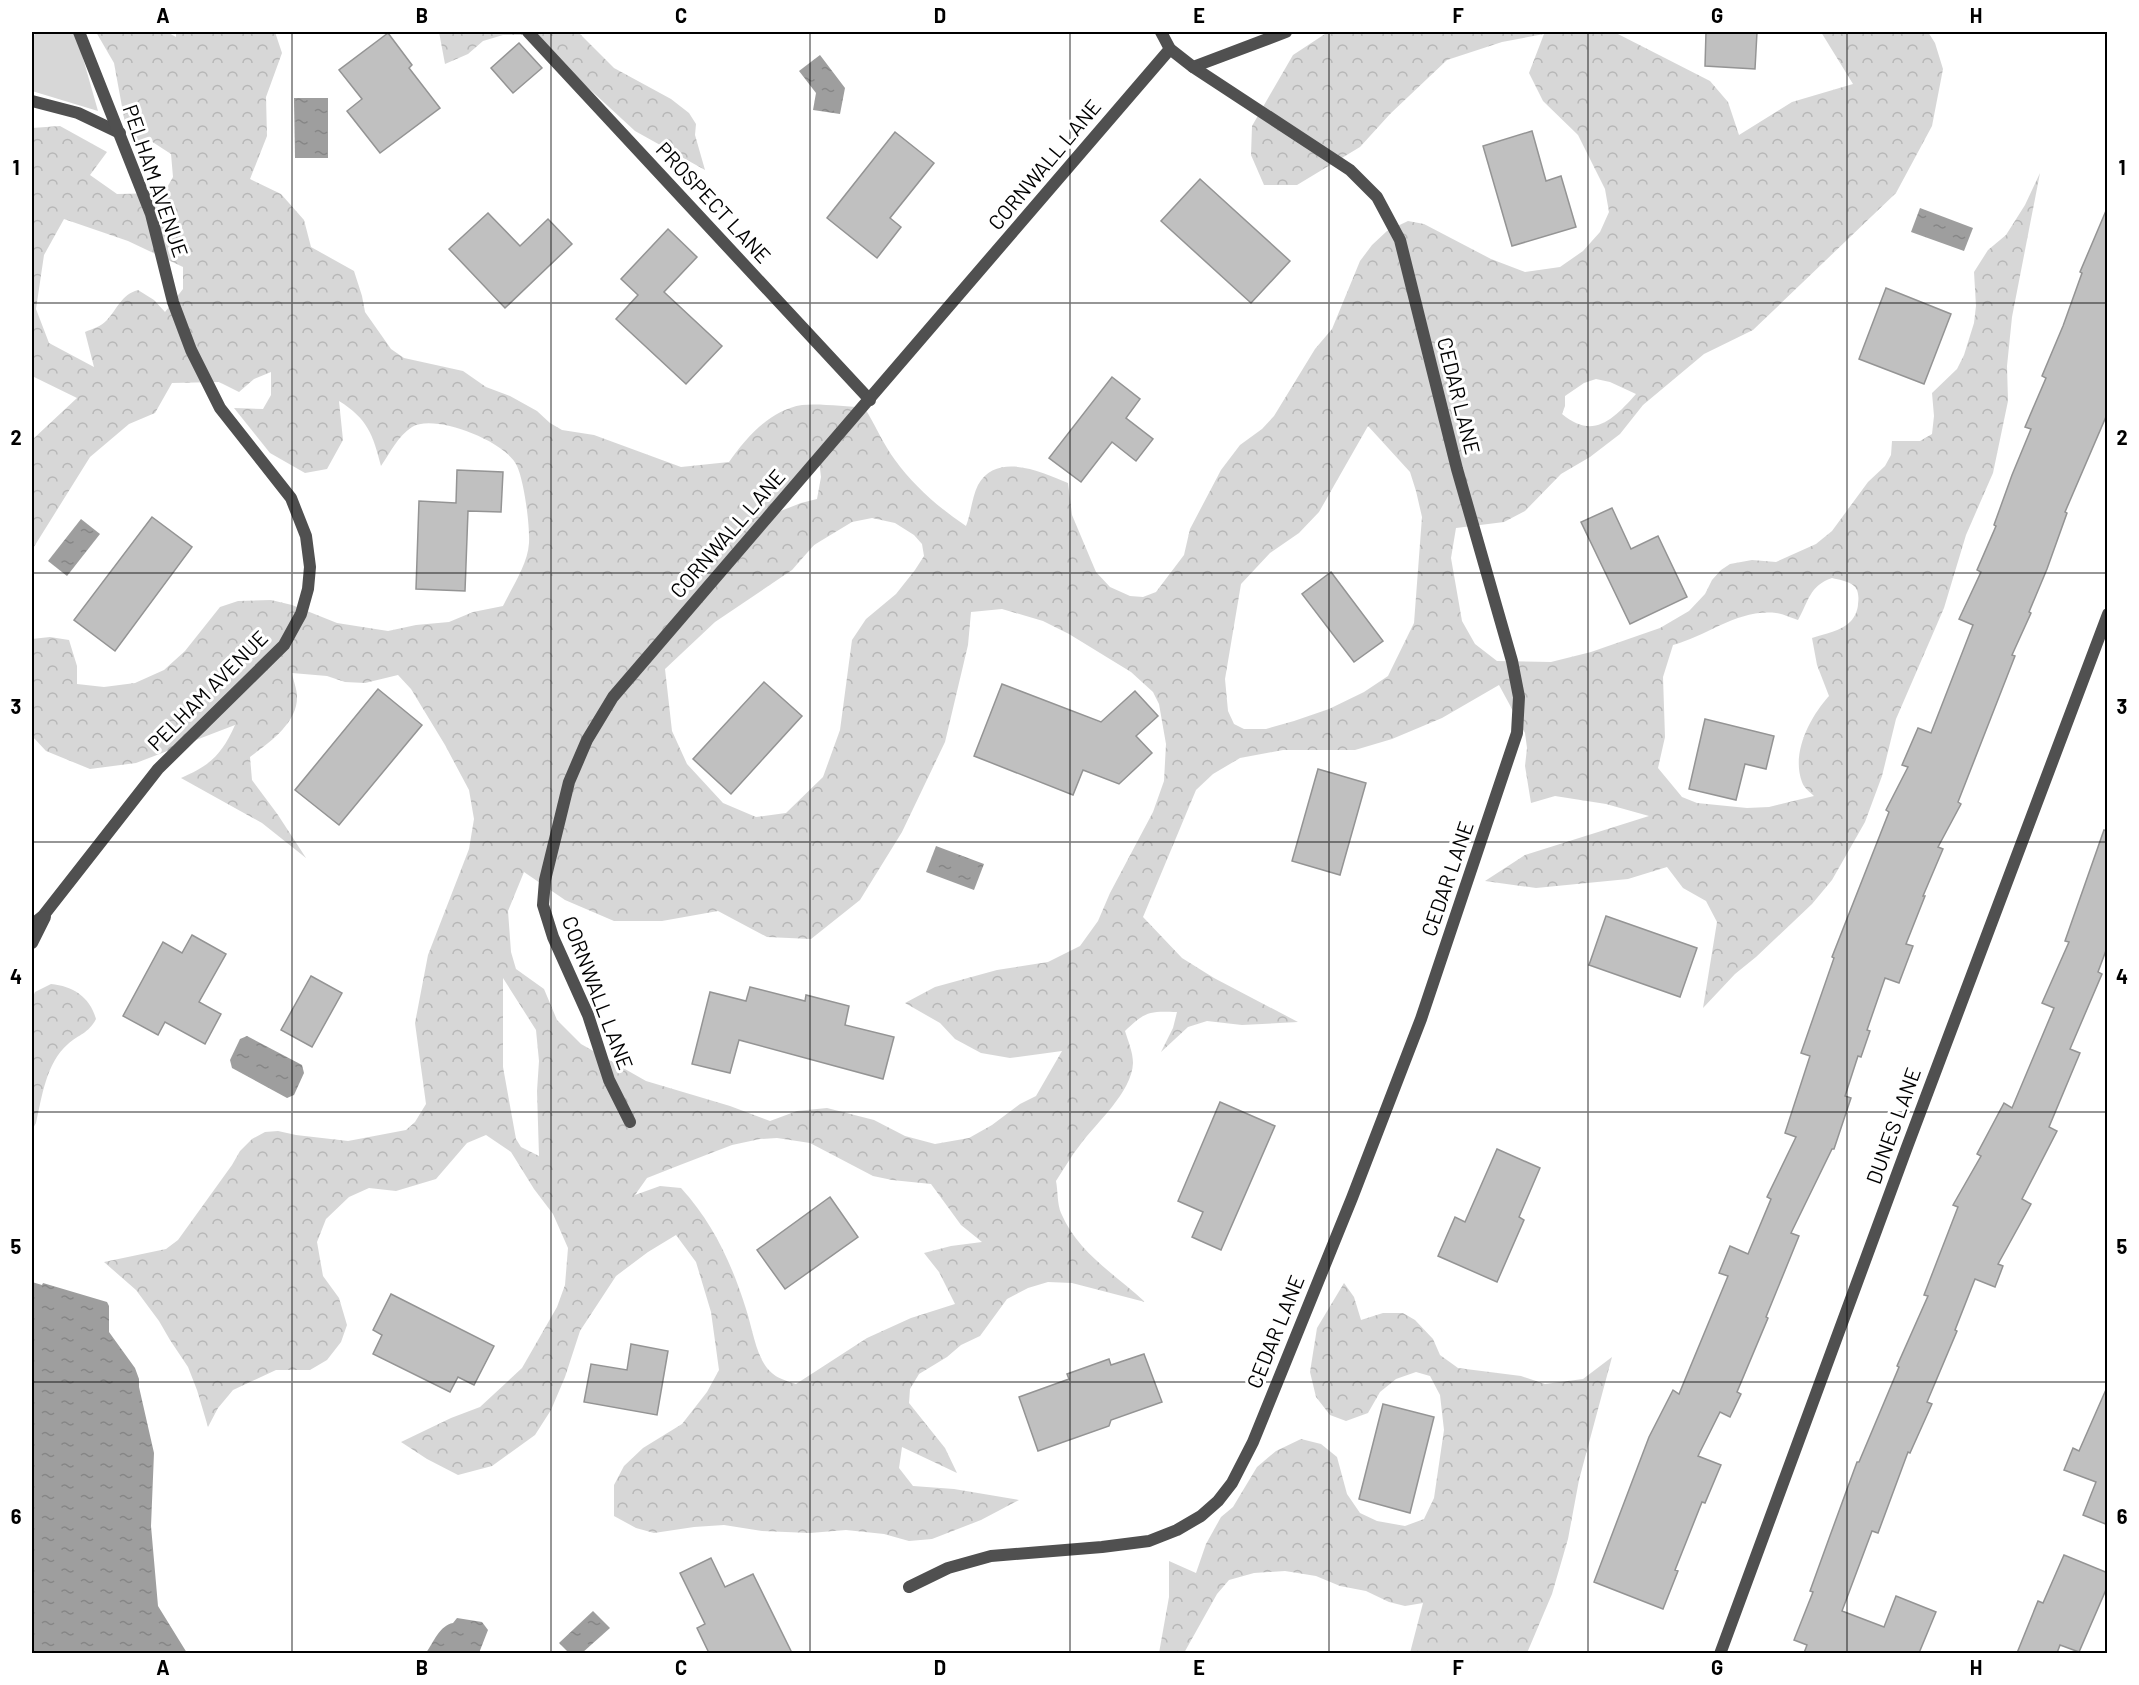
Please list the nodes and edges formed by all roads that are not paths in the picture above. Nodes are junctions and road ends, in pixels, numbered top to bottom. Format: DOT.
graph roads {
  1 [pos="79,32"];
  2 [pos="528,32"];
  3 [pos="1161,32"];
  4 [pos="1286,32"];
  5 [pos="1170,49"];
  6 [pos="1193,66"];
  7 [pos="32,101"];
  8 [pos="120,133"];
  9 [pos="870,400"];
  10 [pos="2108,614"];
  11 [pos="49,908"];
  12 [pos="32,925"];
  13 [pos="32,943"];
  14 [pos="630,1122"];
  15 [pos="909,1587"];
  16 [pos="1720,1653"];
  1 -- 8 [label="street, PELHAM AVENUE"];
  2 -- 9 [label="street, PROSPECT LANE"];
  3 -- 5 [label="street, CEDAR LANE"];
  4 -- 6 [label="street"];
  5 -- 6 [label="street, CEDAR LANE"];
  5 -- 9 [label="street, CORNWALL LANE"];
  6 -- 15 [label="street, CEDAR LANE"];
  7 -- 8 [label="street"];
  8 -- 11 [label="street, PELHAM AVENUE"];
  9 -- 14 [label="street, CORNWALL LANE"];
  10 -- 16 [label="street, DUNES LANE"];
  11 -- 12 [label="street, PELHAM AVENUE"];
  11 -- 13 [label="street"];
}
